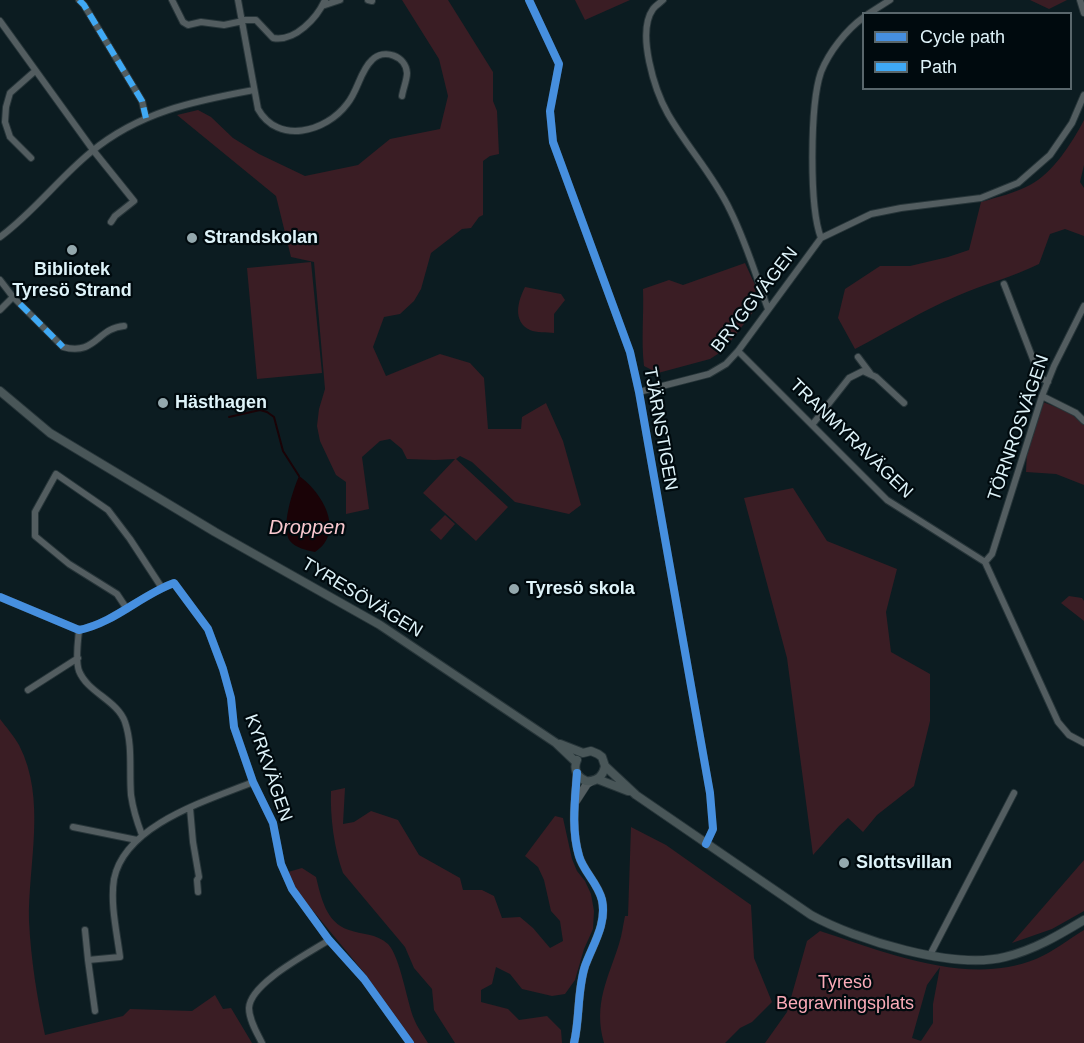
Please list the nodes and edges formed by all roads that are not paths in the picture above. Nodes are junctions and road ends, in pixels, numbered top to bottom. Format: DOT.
graph roads {
  1 [pos="79,0"];
  2 [pos="172,0"];
  3 [pos="238,0"];
  4 [pos="340,0"];
  5 [pos="529,0"];
  6 [pos="663,0"];
  7 [pos="890,0"];
  8 [pos="1080,0"];
  9 [pos="323,3"];
  10 [pos="871,12"];
  11 [pos="1084,13"];
  12 [pos="862,19"];
  13 [pos="0,21"];
  14 [pos="242,21"];
  15 [pos="35,71"];
  16 [pos="254,90"];
  17 [pos="1084,95"];
  18 [pos="402,96"];
  19 [pos="146,118"];
  20 [pos="93,150"];
  21 [pos="31,158"];
  22 [pos="111,222"];
  23 [pos="0,237"];
  24 [pos="821,238"];
  25 [pos="0,280"];
  26 [pos="1004,284"];
  27 [pos="13,297"];
  28 [pos="1084,306"];
  29 [pos="768,309"];
  30 [pos="0,310"];
  31 [pos="123,326"];
  32 [pos="738,351"];
  33 [pos="858,357"];
  34 [pos="870,373"];
  35 [pos="1048,382"];
  36 [pos="0,385"];
  37 [pos="0,391"];
  38 [pos="639,392"];
  39 [pos="1042,396"];
  40 [pos="904,404"];
  41 [pos="1084,421"];
  42 [pos="812,424"];
  43 [pos="84,454"];
  44 [pos="985,562"];
  45 [pos="162,588"];
  46 [pos="0,597"];
  47 [pos="127,609"];
  48 [pos="79,630"];
  49 [pos="78,658"];
  50 [pos="28,690"];
  51 [pos="556,743"];
  52 [pos="1084,743"];
  53 [pos="584,753"];
  54 [pos="576,762"];
  55 [pos="605,766"];
  56 [pos="577,773"];
  57 [pos="595,780"];
  58 [pos="253,782"];
  59 [pos="1014,793"];
  60 [pos="636,795"];
  61 [pos="190,808"];
  62 [pos="573,808"];
  63 [pos="73,827"];
  64 [pos="139,837"];
  65 [pos="706,844"];
  66 [pos="198,892"];
  67 [pos="1084,920"];
  68 [pos="86,930"];
  69 [pos="329,940"];
  70 [pos="930,954"];
  71 [pos="88,960"];
  72 [pos="95,1011"];
  73 [pos="262,1043"];
  74 [pos="410,1043"];
  75 [pos="574,1043"];
  1 -- 19 [label="street"];
  2 -- 14 [label="street"];
  3 -- 14 [label="street"];
  4 -- 9 [label="street"];
  5 -- 38 [label="street, TJÄRNSTIGEN"];
  6 -- 29 [label="street"];
  7 -- 10 [label="street"];
  8 -- 11 [label="street"];
  9 -- 14 [label="street"];
  12 -- 24 [label="street"];
  13 -- 15 [label="street"];
  14 -- 16 [label="street"];
  15 -- 20 [label="street"];
  15 -- 21 [label="street"];
  16 -- 18 [label="street"];
  16 -- 19 [label="street"];
  17 -- 24 [label="street"];
  19 -- 20 [label="street"];
  20 -- 22 [label="street"];
  20 -- 23 [label="street"];
  24 -- 29 [label="street, BRYGGVÄGEN"];
  25 -- 27 [label="street"];
  26 -- 35 [label="street"];
  27 -- 30 [label="street"];
  27 -- 31 [label="street"];
  28 -- 35 [label="street, TÖRNROSVÄGEN"];
  29 -- 32 [label="street, BRYGGVÄGEN"];
  32 -- 38 [label="street, BRYGGVÄGEN"];
  32 -- 42 [label="street, TRANMYRAVÄGEN"];
  33 -- 34 [label="street"];
  34 -- 40 [label="street"];
  34 -- 42 [label="street"];
  35 -- 39 [label="street, TÖRNROSVÄGEN"];
  36 -- 43 [label="main road, TYRESÖVÄGEN"];
  37 -- 43 [label="main road, TYRESÖVÄGEN"];
  38 -- 65 [label="street, TJÄRNSTIGEN"];
  39 -- 41 [label="street"];
  39 -- 44 [label="street, TÖRNROSVÄGEN"];
  42 -- 44 [label="street, TRANMYRAVÄGEN"];
  43 -- 51 [label="main road, TYRESÖVÄGEN"];
  44 -- 52 [label="street"];
  45 -- 47 [label="street"];
  45 -- 47 [label="street"];
  45 -- 58 [label="street, KYRKVÄGEN"];
  46 -- 48 [label="street"];
  47 -- 48 [label="street"];
  48 -- 49 [label="street"];
  49 -- 50 [label="street"];
  49 -- 64 [label="street"];
  51 -- 53 [label="main road, TYRESÖVÄGEN"];
  51 -- 54 [label="main road, TYRESÖVÄGEN"];
  53 -- 54 [label="main road"];
  53 -- 55 [label="main road, TYRESÖVÄGEN"];
  54 -- 56 [label="main road"];
  55 -- 57 [label="main road"];
  55 -- 60 [label="main road, TYRESÖVÄGEN"];
  56 -- 57 [label="main road, TYRESÖVÄGEN"];
  56 -- 62 [label="street"];
  57 -- 60 [label="main road, TYRESÖVÄGEN"];
  57 -- 62 [label="street"];
  58 -- 61 [label="street"];
  58 -- 69 [label="street, KYRKVÄGEN"];
  59 -- 70 [label="street"];
  60 -- 65 [label="main road, TYRESÖVÄGEN"];
  61 -- 64 [label="street"];
  61 -- 66 [label="street"];
  62 -- 75 [label="street"];
  63 -- 64 [label="street"];
  64 -- 71 [label="street"];
  65 -- 70 [label="main road, TYRESÖVÄGEN"];
  67 -- 70 [label="main road, TYRESÖVÄGEN"];
  68 -- 71 [label="street"];
  69 -- 73 [label="street"];
  69 -- 74 [label="street, KYRKVÄGEN"];
  71 -- 72 [label="street"];
}
